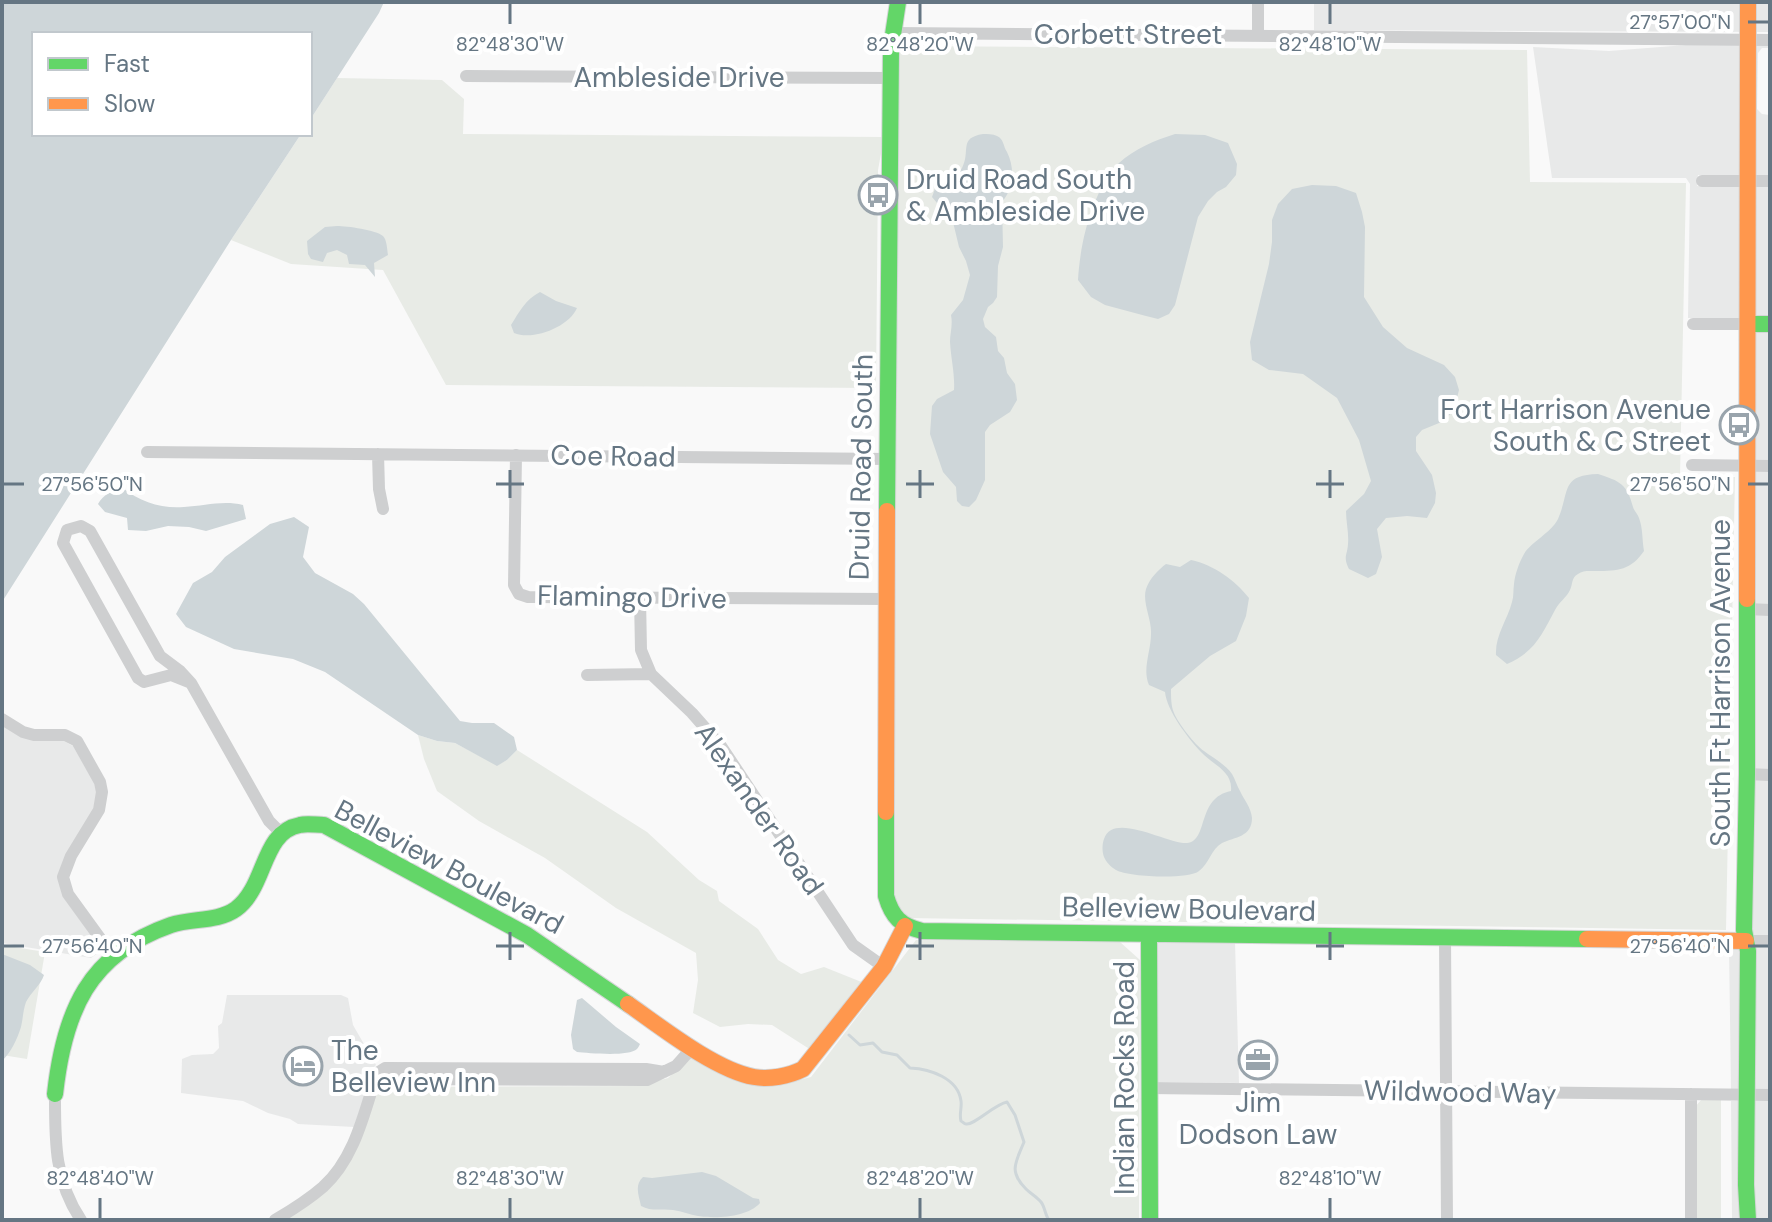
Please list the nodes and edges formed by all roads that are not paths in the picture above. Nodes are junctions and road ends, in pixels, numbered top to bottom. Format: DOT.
graph roads {
  1 [pos="898,2"];
  2 [pos="1258,2"];
  3 [pos="1748,2"];
  4 [pos="893,33"];
  5 [pos="1258,35"];
  6 [pos="1748,40"];
  7 [pos="1770,40"];
  8 [pos="466,76"];
  9 [pos="891,78"];
  10 [pos="1702,181"];
  11 [pos="1748,181"];
  12 [pos="1770,181"];
  13 [pos="1693,324"];
  14 [pos="1748,324"];
  15 [pos="1770,324"];
  16 [pos="147,452"];
  17 [pos="378,454"];
  18 [pos="516,455"];
  19 [pos="887,459"];
  20 [pos="1692,465"];
  21 [pos="1747,466"];
  22 [pos="1770,466"];
  23 [pos="383,509"];
  24 [pos="640,598"];
  25 [pos="886,599"];
  26 [pos="1747,609"];
  27 [pos="1770,610"];
  28 [pos="160,656"];
  29 [pos="651,674"];
  30 [pos="587,675"];
  31 [pos="155,679"];
  32 [pos="191,683"];
  33 [pos="2,719"];
  34 [pos="1747,774"];
  35 [pos="1770,775"];
  36 [pos="280,832"];
  37 [pos="905,926"];
  38 [pos="1149,935"];
  39 [pos="1445,938"];
  40 [pos="1746,941"];
  41 [pos="1770,941"];
  42 [pos="113,956"];
  43 [pos="884,967"];
  44 [pos="692,1048"];
  45 [pos="1149,1088"];
  46 [pos="1447,1091"];
  47 [pos="55,1094"];
  48 [pos="1691,1094"];
  49 [pos="1747,1095"];
  50 [pos="1770,1095"];
  51 [pos="81,1220"];
  52 [pos="275,1220"];
  53 [pos="1150,1220"];
  54 [pos="1447,1220"];
  55 [pos="1691,1220"];
  56 [pos="1748,1220"];
  1 -- 4 [label="street, Druid Road South"];
  2 -- 5 [label="street"];
  3 -- 6 [label="street, South Ft Harrison Avenue"];
  4 -- 5 [label="street, Corbett Street"];
  4 -- 9 [label="street, Druid Road South"];
  5 -- 6 [label="street, Corbett Street"];
  6 -- 7 [label="street, Corbett Street"];
  6 -- 11 [label="street, South Ft Harrison Avenue"];
  8 -- 9 [label="street, Ambleside Drive"];
  9 -- 19 [label="street, Druid Road South"];
  10 -- 11 [label="street"];
  11 -- 12 [label="street"];
  11 -- 14 [label="street, South Ft Harrison Avenue"];
  13 -- 14 [label="street"];
  14 -- 15 [label="street"];
  14 -- 21 [label="street, South Ft Harrison Avenue"];
  16 -- 17 [label="street, Coe Road"];
  17 -- 18 [label="street, Coe Road"];
  17 -- 23 [label="street"];
  18 -- 19 [label="street, Coe Road"];
  18 -- 24 [label="street, Flamingo Drive"];
  19 -- 25 [label="street, Druid Road South"];
  20 -- 21 [label="street"];
  21 -- 22 [label="street"];
  21 -- 26 [label="street, South Ft Harrison Avenue"];
  24 -- 25 [label="street, Flamingo Drive"];
  24 -- 29 [label="street"];
  25 -- 37 [label="street, Druid Road South"];
  26 -- 27 [label="street"];
  26 -- 34 [label="street, South Ft Harrison Avenue"];
  28 -- 31 [label="street"];
  28 -- 31 [label="street"];
  28 -- 32 [label="street"];
  29 -- 30 [label="street"];
  29 -- 43 [label="street, Alexander Road"];
  31 -- 32 [label="street"];
  32 -- 36 [label="street"];
  33 -- 42 [label="street"];
  34 -- 35 [label="street"];
  34 -- 40 [label="street, South Ft Harrison Avenue"];
  36 -- 42 [label="street"];
  36 -- 44 [label="street, Belleview Boulevard"];
  37 -- 38 [label="street, Belleview Boulevard"];
  37 -- 43 [label="street, Belleview Boulevard"];
  38 -- 39 [label="street, Belleview Boulevard"];
  38 -- 45 [label="street, Indian Rocks Road"];
  39 -- 40 [label="street, Belleview Boulevard"];
  39 -- 46 [label="street"];
  40 -- 41 [label="street, Belleview Boulevard"];
  40 -- 49 [label="street, South Ft Harrison Avenue"];
  42 -- 47 [label="street"];
  43 -- 44 [label="street, Belleview Boulevard"];
  44 -- 52 [label="street"];
  45 -- 46 [label="street, Wildwood Way"];
  45 -- 53 [label="street, Indian Rocks Road"];
  46 -- 48 [label="street, Wildwood Way"];
  46 -- 54 [label="street"];
  47 -- 51 [label="street"];
  48 -- 49 [label="street, Wildwood Way"];
  48 -- 55 [label="street"];
  49 -- 50 [label="street, Wildwood Way"];
  49 -- 56 [label="street, South Ft Harrison Avenue"];
}
